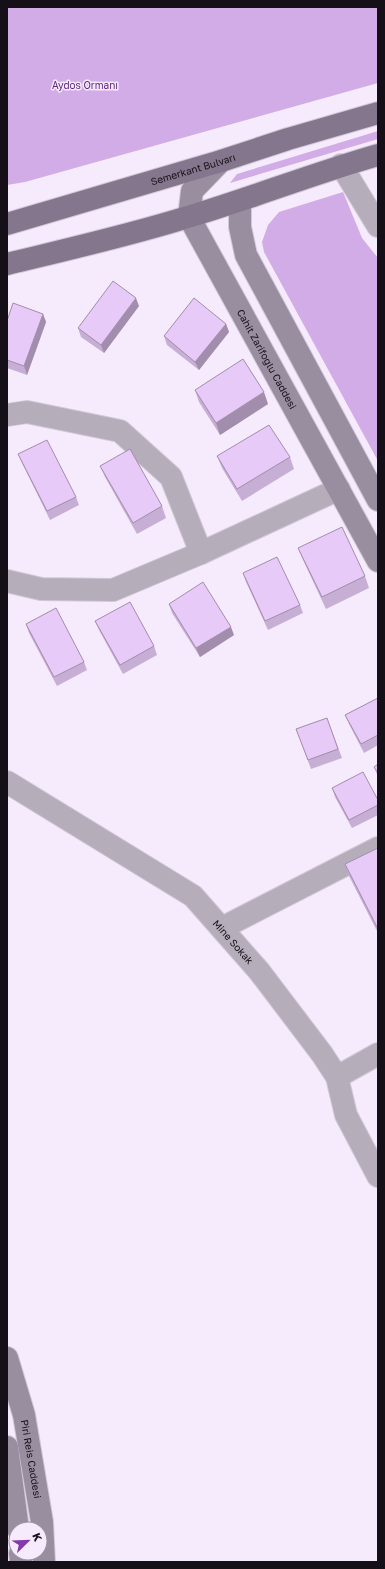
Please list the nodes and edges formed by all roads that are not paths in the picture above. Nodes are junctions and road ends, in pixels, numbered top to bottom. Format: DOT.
graph roads {
  1 [pos="378,113"];
  2 [pos="378,154"];
  3 [pos="221,161"];
  4 [pos="341,165"];
  5 [pos="240,201"];
  6 [pos="189,217"];
  7 [pos="7,224"];
  8 [pos="378,226"];
  9 [pos="7,264"];
  10 [pos="7,415"];
  11 [pos="365,478"];
  12 [pos="339,489"];
  13 [pos="378,500"];
  14 [pos="201,553"];
  15 [pos="378,561"];
  16 [pos="7,581"];
  17 [pos="7,782"];
  18 [pos="378,848"];
  19 [pos="222,928"];
  20 [pos="378,1054"];
  21 [pos="337,1077"];
  22 [pos="378,1176"];
  23 [pos="7,1358"];
  24 [pos="7,1447"];
  25 [pos="17,1521"];
  26 [pos="44,1562"];
  1 -- 3 [label="main road, Semerkant Bulvarı"];
  2 -- 4 [label="main road"];
  3 -- 6 [label="main road"];
  3 -- 7 [label="main road, Semerkant Bulvarı"];
  4 -- 5 [label="main road"];
  4 -- 8 [label="street"];
  5 -- 6 [label="main road"];
  5 -- 11 [label="main road"];
  6 -- 9 [label="main road"];
  6 -- 12 [label="main road, Cahit Zarifoğlu Caddesi"];
  10 -- 14 [label="street"];
  11 -- 12 [label="main road"];
  11 -- 13 [label="main road"];
  12 -- 14 [label="street"];
  12 -- 15 [label="main road, Cahit Zarifoğlu Caddesi"];
  14 -- 16 [label="street"];
  17 -- 19 [label="street, Mine Sokak"];
  18 -- 19 [label="street"];
  19 -- 21 [label="street, Mine Sokak"];
  20 -- 21 [label="street"];
  21 -- 22 [label="street, Mine Sokak"];
  23 -- 26 [label="main road, Piri Reis Caddesi"];
  24 -- 25 [label="main road"];
}
